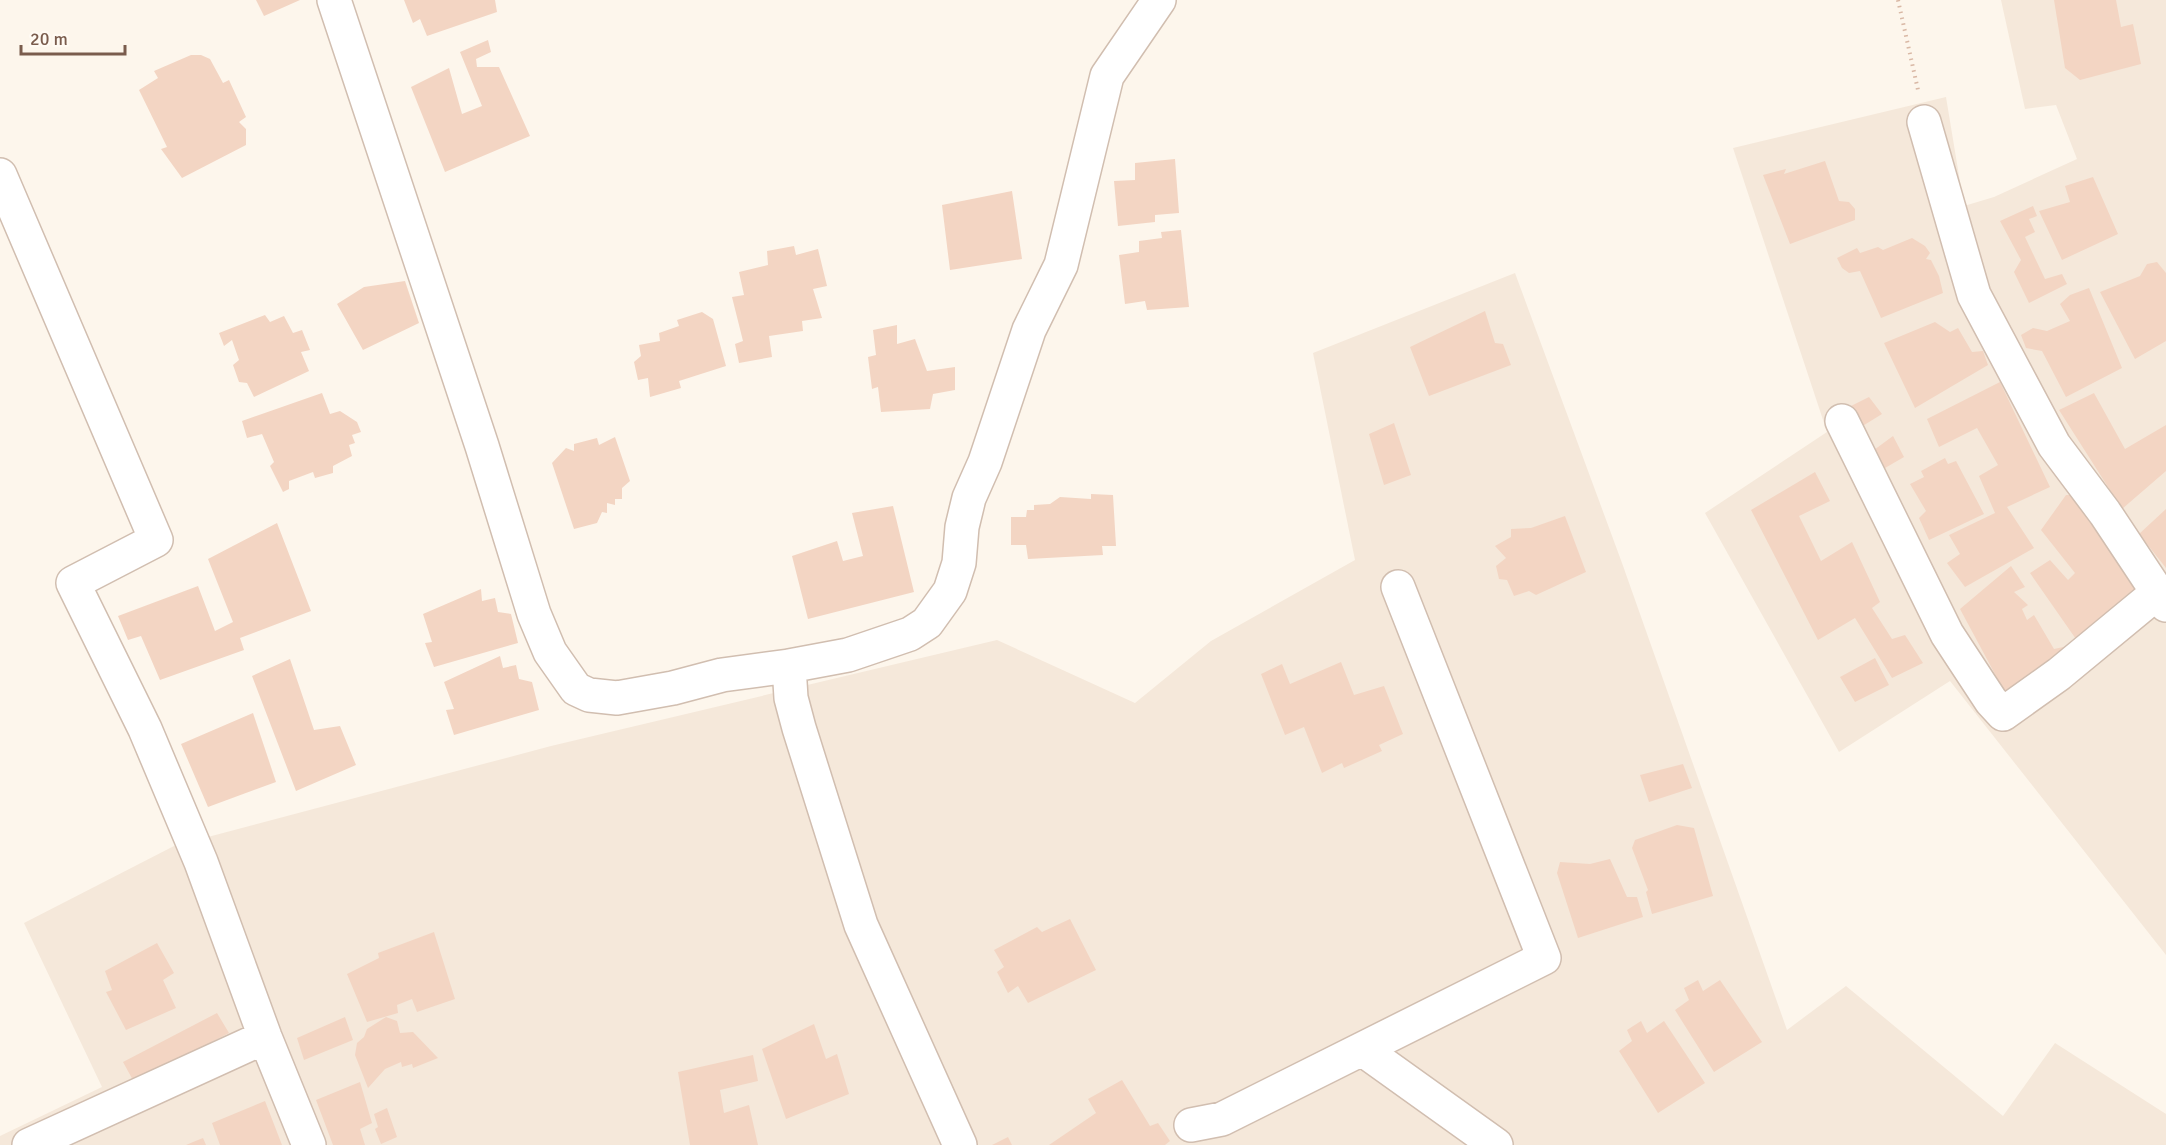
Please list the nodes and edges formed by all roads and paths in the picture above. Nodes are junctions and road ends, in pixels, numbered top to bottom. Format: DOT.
graph roads {
  1 [pos="334,0"];
  2 [pos="1159,0"];
  3 [pos="1899,0"];
  4 [pos="1924,122"];
  5 [pos="0,175"];
  6 [pos="1842,421"];
  7 [pos="1398,587"];
  8 [pos="2162,599"];
  9 [pos="789,666"];
  10 [pos="265,1036"];
  11 [pos="1362,1049"];
  12 [pos="1191,1125"];
  13 [pos="29,1145"];
  14 [pos="309,1145"];
  15 [pos="960,1145"];
  16 [pos="1496,1145"];
  1 -- 9 [label="street"];
  2 -- 9 [label="street"];
  3 -- 4 [label="path"];
  4 -- 8 [label="street"];
  5 -- 10 [label="street"];
  6 -- 8 [label="street"];
  7 -- 11 [label="street"];
  9 -- 15 [label="street"];
  10 -- 13 [label="street"];
  10 -- 14 [label="street"];
  11 -- 12 [label="street"];
  11 -- 16 [label="street"];
}
